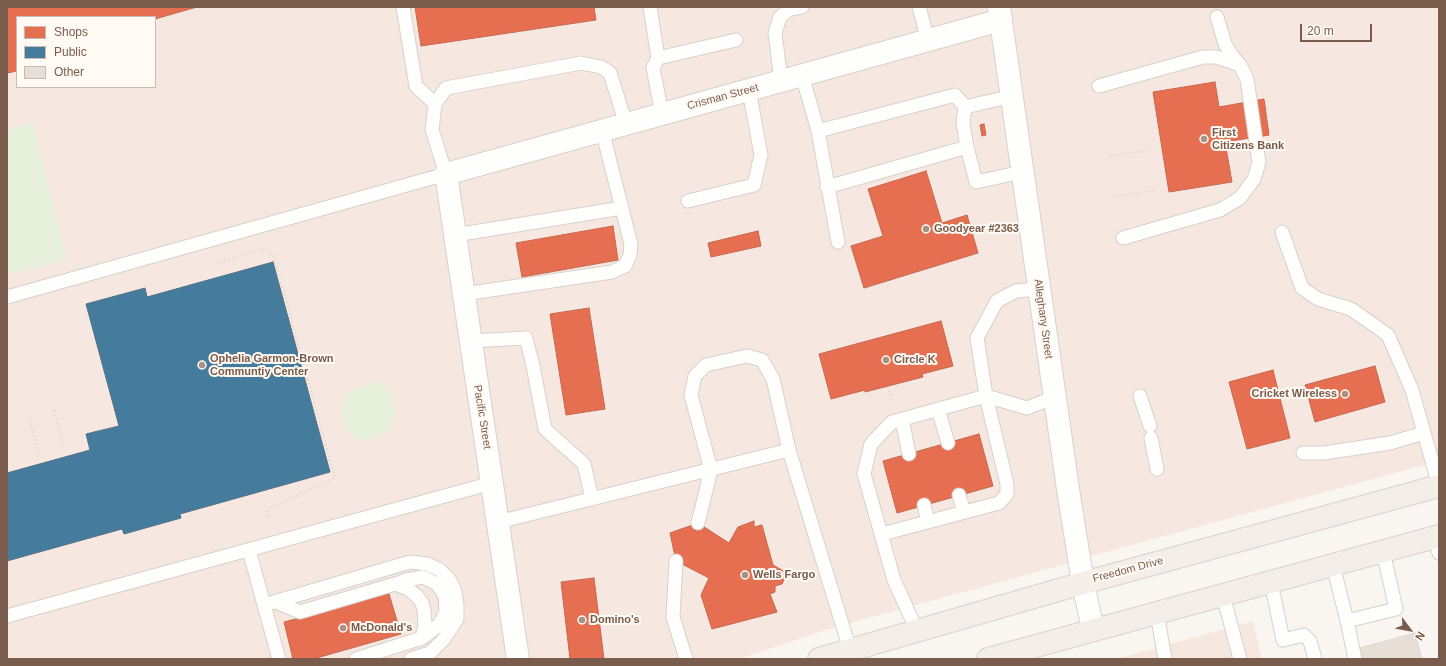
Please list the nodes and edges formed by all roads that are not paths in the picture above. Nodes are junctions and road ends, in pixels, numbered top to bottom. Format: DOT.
graph roads {
  1 [pos="402,7"];
  2 [pos="650,7"];
  3 [pos="802,7"];
  4 [pos="919,7"];
  5 [pos="1000,13"];
  6 [pos="1217,17"];
  7 [pos="736,40"];
  8 [pos="928,40"];
  9 [pos="658,58"];
  10 [pos="1240,65"];
  11 [pos="802,75"];
  12 [pos="781,81"];
  13 [pos="1099,86"];
  14 [pos="749,90"];
  15 [pos="1012,96"];
  16 [pos="434,104"];
  17 [pos="965,107"];
  18 [pos="662,114"];
  19 [pos="626,124"];
  20 [pos="602,130"];
  21 [pos="818,131"];
  22 [pos="967,147"];
  23 [pos="1022,172"];
  24 [pos="446,174"];
  25 [pos="827,187"];
  26 [pos="688,201"];
  27 [pos="622,208"];
  28 [pos="1282,232"];
  29 [pos="455,235"];
  30 [pos="1123,238"];
  31 [pos="838,242"];
  32 [pos="1039,289"];
  33 [pos="464,294"];
  34 [pos="7,297"];
  35 [pos="470,341"];
  36 [pos="986,396"];
  37 [pos="1140,396"];
  38 [pos="1055,398"];
  39 [pos="938,409"];
  40 [pos="902,419"];
  41 [pos="1424,432"];
  42 [pos="948,443"];
  43 [pos="789,450"];
  44 [pos="909,454"];
  45 [pos="1303,454"];
  46 [pos="1156,469"];
  47 [pos="711,470"];
  48 [pos="492,483"];
  49 [pos="1439,486"];
  50 [pos="959,495"];
  51 [pos="592,499"];
  52 [pos="924,505"];
  53 [pos="964,512"];
  54 [pos="498,522"];
  55 [pos="928,522"];
  56 [pos="698,523"];
  57 [pos="882,534"];
  58 [pos="1437,542"];
  59 [pos="249,550"];
  60 [pos="1383,552"];
  61 [pos="676,561"];
  62 [pos="1334,565"];
  63 [pos="1271,582"];
  64 [pos="1083,583"];
  65 [pos="395,584"];
  66 [pos="1223,595"];
  67 [pos="270,604"];
  68 [pos="1158,613"];
  69 [pos="7,616"];
  70 [pos="1347,621"];
  71 [pos="1093,630"];
  72 [pos="917,631"];
  73 [pos="422,638"];
  74 [pos="850,650"];
  75 [pos="279,659"];
  76 [pos="356,659"];
  77 [pos="411,659"];
  78 [pos="518,659"];
  79 [pos="686,659"];
  80 [pos="819,659"];
  81 [pos="988,659"];
  82 [pos="1165,659"];
  83 [pos="1240,659"];
  84 [pos="1315,659"];
  85 [pos="1355,659"];
  1 -- 16 [label="lane"];
  2 -- 9 [label="lane"];
  3 -- 12 [label="lane"];
  4 -- 8 [label="lane"];
  5 -- 8 [label="street, Crisman Street"];
  5 -- 15 [label="street, Alleghany Street"];
  6 -- 10 [label="lane"];
  7 -- 9 [label="lane"];
  8 -- 11 [label="street, Crisman Street"];
  9 -- 18 [label="lane"];
  10 -- 13 [label="lane"];
  10 -- 30 [label="lane"];
  11 -- 12 [label="street, Crisman Street"];
  11 -- 21 [label="lane"];
  12 -- 14 [label="street, Crisman Street"];
  14 -- 18 [label="street, Crisman Street"];
  14 -- 26 [label="lane"];
  15 -- 17 [label="lane"];
  15 -- 23 [label="street, Alleghany Street"];
  16 -- 19 [label="lane"];
  16 -- 24 [label="lane"];
  17 -- 21 [label="lane"];
  17 -- 22 [label="lane"];
  18 -- 19 [label="street, Crisman Street"];
  19 -- 20 [label="street, Crisman Street"];
  20 -- 24 [label="street, Crisman Street"];
  20 -- 27 [label="lane"];
  21 -- 25 [label="lane"];
  22 -- 23 [label="lane"];
  22 -- 25 [label="lane"];
  23 -- 32 [label="street, Alleghany Street"];
  24 -- 29 [label="street, Pacific Street"];
  24 -- 34 [label="lane"];
  25 -- 31 [label="lane"];
  27 -- 29 [label="lane"];
  27 -- 33 [label="lane"];
  28 -- 41 [label="lane"];
  29 -- 33 [label="street, Pacific Street"];
  32 -- 36 [label="lane"];
  32 -- 38 [label="street, Alleghany Street"];
  33 -- 35 [label="street, Pacific Street"];
  35 -- 48 [label="street, Pacific Street"];
  35 -- 51 [label="lane"];
  36 -- 38 [label="lane"];
  36 -- 39 [label="lane"];
  36 -- 53 [label="lane"];
  37 -- 46 [label="lane"];
  38 -- 64 [label="street, Alleghany Street"];
  39 -- 40 [label="lane"];
  39 -- 42 [label="lane"];
  40 -- 44 [label="lane"];
  40 -- 57 [label="lane"];
  41 -- 45 [label="lane"];
  41 -- 49 [label="lane"];
  43 -- 47 [label="lane"];
  43 -- 47 [label="lane"];
  43 -- 74 [label="lane"];
  47 -- 51 [label="lane"];
  47 -- 56 [label="lane"];
  48 -- 54 [label="street, Pacific Street"];
  48 -- 59 [label="lane"];
  49 -- 64 [label="main road, Freedom Drive"];
  50 -- 53 [label="lane"];
  51 -- 54 [label="lane"];
  52 -- 55 [label="lane"];
  53 -- 55 [label="lane"];
  54 -- 78 [label="street, Pacific Street"];
  55 -- 57 [label="lane"];
  57 -- 72 [label="lane"];
  58 -- 60 [label="main road"];
  59 -- 67 [label="lane"];
  59 -- 69 [label="lane"];
  60 -- 62 [label="main road"];
  60 -- 70 [label="lane"];
  61 -- 79 [label="lane"];
  62 -- 63 [label="main road"];
  62 -- 70 [label="lane"];
  63 -- 66 [label="main road"];
  63 -- 84 [label="lane"];
  64 -- 71 [label="street, Alleghany Street"];
  64 -- 72 [label="main road, Freedom Drive"];
  65 -- 67 [label="lane"];
  65 -- 73 [label="lane"];
  65 -- 73 [label="lane"];
  66 -- 68 [label="main road"];
  66 -- 83 [label="lane"];
  67 -- 75 [label="lane"];
  67 -- 77 [label="lane"];
  68 -- 71 [label="main road"];
  68 -- 82 [label="lane"];
  70 -- 85 [label="lane"];
  71 -- 81 [label="main road"];
  72 -- 74 [label="main road, Freedom Drive"];
  73 -- 76 [label="lane"];
  74 -- 80 [label="main road, Freedom Drive"];
}
